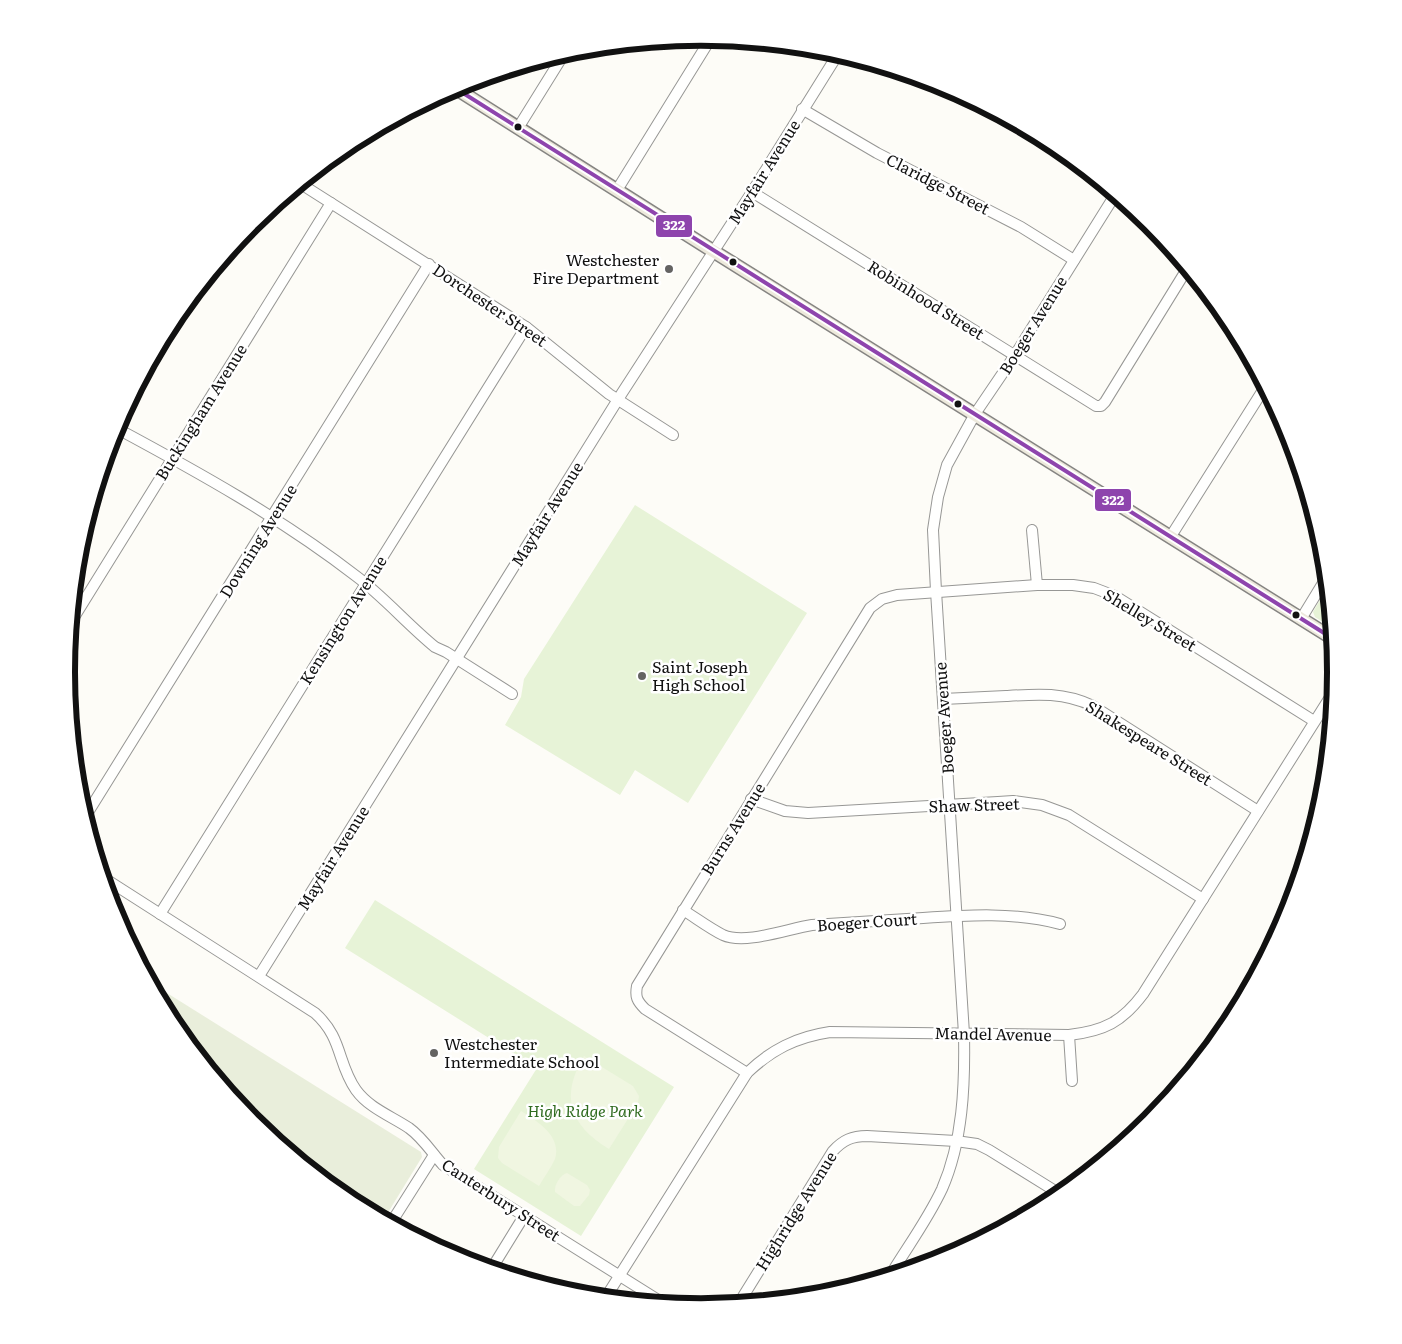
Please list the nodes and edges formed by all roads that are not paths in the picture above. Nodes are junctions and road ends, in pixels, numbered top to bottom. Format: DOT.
graph roads {
  1 [pos="706,46"];
  2 [pos="834,61"];
  3 [pos="558,63"];
  4 [pos="464,93"];
  5 [pos="802,109"];
  6 [pos="518,128"];
  7 [pos="306,187"];
  8 [pos="617,190"];
  9 [pos="752,192"];
  10 [pos="1111,199"];
  11 [pos="331,202"];
  12 [pos="713,252"];
  13 [pos="1074,260"];
  14 [pos="429,264"];
  15 [pos="1184,275"];
  16 [pos="526,328"];
  17 [pos="1015,355"];
  18 [pos="1261,393"];
  19 [pos="618,400"];
  20 [pos="975,414"];
  21 [pos="123,432"];
  22 [pos="673,435"];
  23 [pos="173,458"];
  24 [pos="272,518"];
  25 [pos="1032,530"];
  26 [pos="1171,536"];
  27 [pos="366,584"];
  28 [pos="1037,585"];
  29 [pos="1321,587"];
  30 [pos="936,591"];
  31 [pos="79,611"];
  32 [pos="1302,619"];
  33 [pos="1325,634"];
  34 [pos="457,659"];
  35 [pos="512,694"];
  36 [pos="943,699"];
  37 [pos="1325,704"];
  38 [pos="1314,721"];
  39 [pos="752,799"];
  40 [pos="950,804"];
  41 [pos="91,808"];
  42 [pos="1258,811"];
  43 [pos="112,883"];
  44 [pos="1203,899"];
  45 [pos="683,910"];
  46 [pos="160,914"];
  47 [pos="956,916"];
  48 [pos="1060,924"];
  49 [pos="258,976"];
  50 [pos="964,1034"];
  51 [pos="1069,1035"];
  52 [pos="747,1073"];
  53 [pos="1072,1081"];
  54 [pos="956,1141"];
  55 [pos="434,1155"];
  56 [pos="1053,1189"];
  57 [pos="524,1216"];
  58 [pos="395,1218"];
  59 [pos="495,1263"];
  60 [pos="895,1267"];
  61 [pos="619,1275"];
  62 [pos="610,1291"];
  63 [pos="651,1295"];
  64 [pos="743,1296"];
  1 -- 8 [label="street"];
  2 -- 5 [label="street, Mayfair Avenue"];
  3 -- 6 [label="street"];
  4 -- 6 [label="main road"];
  5 -- 9 [label="street, Mayfair Avenue"];
  5 -- 13 [label="street, Claridge Street"];
  6 -- 8 [label="main road"];
  7 -- 11 [label="street, Dorchester Street"];
  8 -- 12 [label="main road"];
  9 -- 12 [label="street, Mayfair Avenue"];
  9 -- 17 [label="street, Robinhood Street"];
  10 -- 13 [label="street, Boeger Avenue"];
  11 -- 14 [label="street, Dorchester Street"];
  11 -- 23 [label="street, Buckingham Avenue"];
  12 -- 19 [label="street, Mayfair Avenue"];
  12 -- 20 [label="main road"];
  13 -- 17 [label="street, Boeger Avenue"];
  14 -- 16 [label="street, Dorchester Street"];
  14 -- 24 [label="street, Downing Avenue"];
  15 -- 17 [label="street, Robinhood Street"];
  16 -- 19 [label="street, Dorchester Street"];
  16 -- 27 [label="street, Kensington Avenue"];
  17 -- 20 [label="street, Boeger Avenue"];
  18 -- 26 [label="street"];
  19 -- 22 [label="street, Dorchester Street"];
  19 -- 34 [label="street, Mayfair Avenue"];
  20 -- 26 [label="main road"];
  20 -- 30 [label="street, Boeger Avenue"];
  21 -- 23 [label="street"];
  23 -- 24 [label="street"];
  23 -- 31 [label="street, Buckingham Avenue"];
  24 -- 27 [label="street"];
  24 -- 41 [label="street, Downing Avenue"];
  25 -- 28 [label="street"];
  26 -- 32 [label="main road"];
  27 -- 34 [label="street"];
  27 -- 46 [label="street, Kensington Avenue"];
  28 -- 30 [label="street, Shelley Street"];
  28 -- 38 [label="street, Shelley Street"];
  29 -- 32 [label="street"];
  30 -- 36 [label="street, Boeger Avenue"];
  30 -- 39 [label="street, Burns Avenue"];
  32 -- 33 [label="main road"];
  34 -- 35 [label="street"];
  34 -- 49 [label="street, Mayfair Avenue"];
  36 -- 40 [label="street, Boeger Avenue"];
  36 -- 42 [label="street, Shakespeare Street"];
  37 -- 38 [label="street, Mandel Avenue"];
  38 -- 42 [label="street, Mandel Avenue"];
  39 -- 40 [label="street, Shaw Street"];
  39 -- 45 [label="street, Burns Avenue"];
  40 -- 44 [label="street, Shaw Street"];
  40 -- 47 [label="street, Boeger Avenue"];
  42 -- 44 [label="street, Mandel Avenue"];
  43 -- 46 [label="street, Canterbury Street"];
  44 -- 51 [label="street, Mandel Avenue"];
  45 -- 47 [label="street, Boeger Court"];
  45 -- 52 [label="street, Burns Avenue"];
  46 -- 49 [label="street, Canterbury Street"];
  47 -- 48 [label="street, Boeger Court"];
  47 -- 50 [label="street, Boeger Avenue"];
  49 -- 55 [label="street, Canterbury Street"];
  50 -- 51 [label="street, Mandel Avenue"];
  50 -- 52 [label="street, Mandel Avenue"];
  50 -- 54 [label="street, Boeger Avenue"];
  51 -- 53 [label="street"];
  52 -- 61 [label="street, Mandel Avenue"];
  54 -- 56 [label="street, Highridge Avenue"];
  54 -- 60 [label="street, Boeger Avenue"];
  54 -- 64 [label="street, Highridge Avenue"];
  55 -- 57 [label="street, Canterbury Street"];
  55 -- 58 [label="street"];
  57 -- 59 [label="street"];
  57 -- 61 [label="street, Canterbury Street"];
  61 -- 62 [label="street, Mandel Avenue"];
  61 -- 63 [label="street, Canterbury Street"];
}
